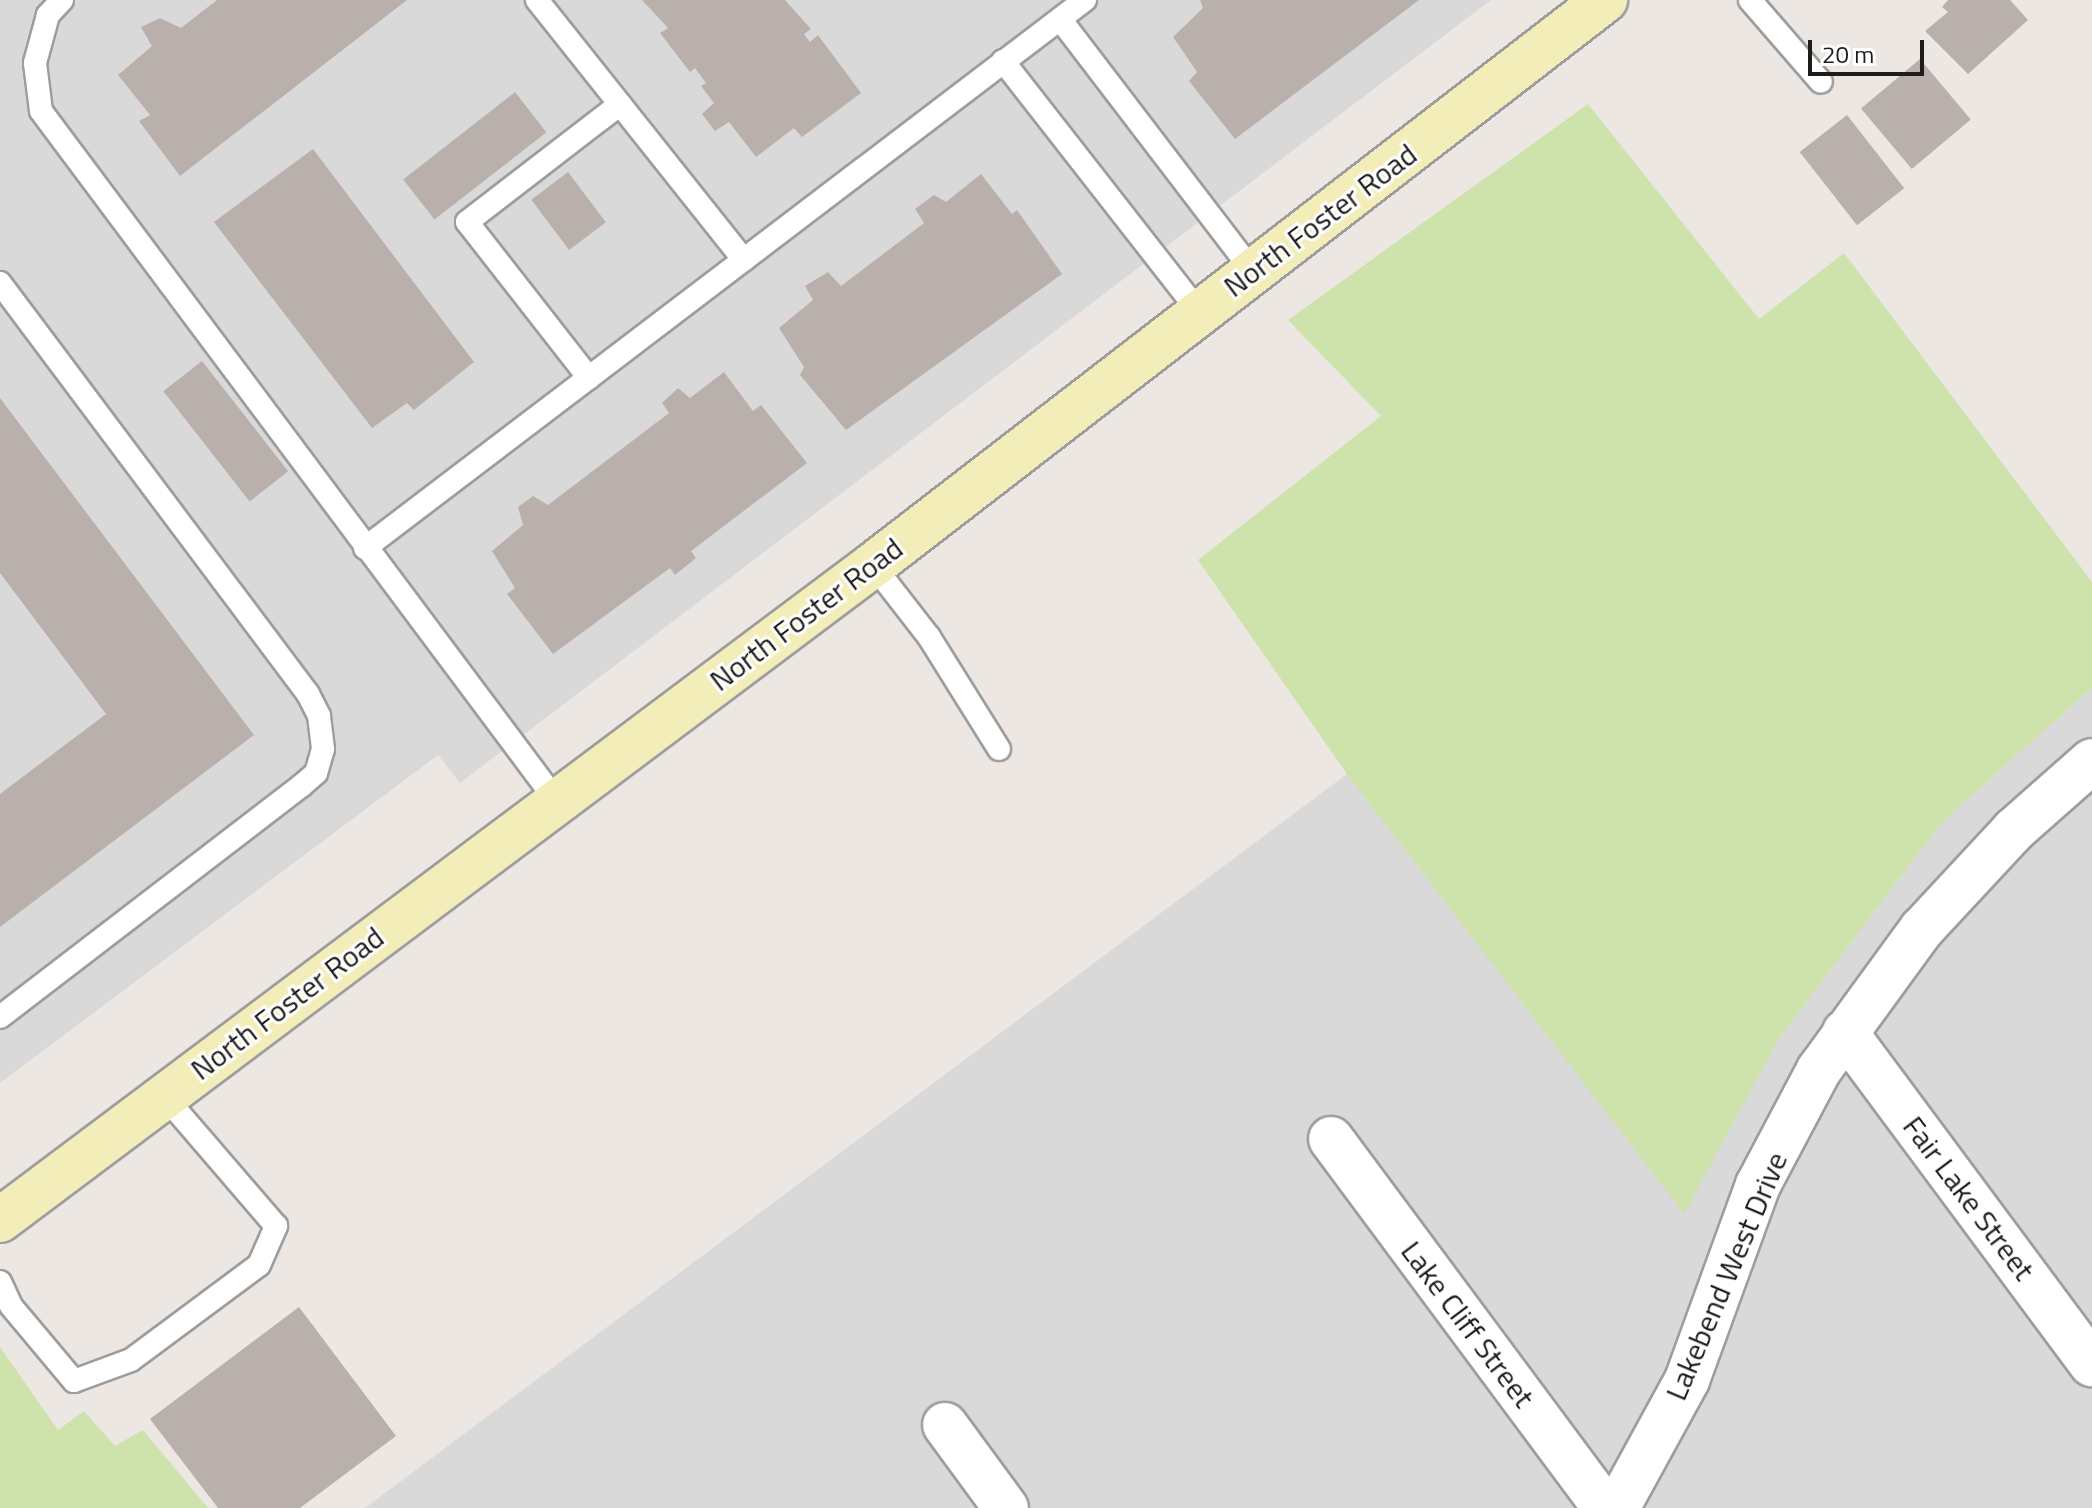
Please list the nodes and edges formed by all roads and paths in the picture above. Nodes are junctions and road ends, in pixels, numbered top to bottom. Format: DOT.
graph roads {
  1 [pos="62,0"];
  2 [pos="537,0"];
  3 [pos="1085,0"];
  4 [pos="1605,0"];
  5 [pos="1750,0"];
  6 [pos="1060,19"];
  7 [pos="1003,61"];
  8 [pos="1821,82"];
  9 [pos="620,104"];
  10 [pos="744,260"];
  11 [pos="1253,271"];
  12 [pos="0,283"];
  13 [pos="1199,312"];
  14 [pos="589,378"];
  15 [pos="365,548"];
  16 [pos="873,565"];
  17 [pos="999,749"];
  18 [pos="2092,761"];
  19 [pos="555,799"];
  20 [pos="0,1017"];
  21 [pos="1845,1032"];
  22 [pos="164,1096"];
  23 [pos="1331,1139"];
  24 [pos="0,1220"];
  25 [pos="0,1282"];
  26 [pos="2092,1364"];
  27 [pos="945,1425"];
  28 [pos="1006,1508"];
  29 [pos="1605,1508"];
  30 [pos="1617,1508"];
  1 -- 15 [label="lane"];
  2 -- 9 [label="lane"];
  3 -- 6 [label="lane"];
  4 -- 11 [label="main road, North Foster Road"];
  5 -- 8 [label="lane"];
  6 -- 7 [label="lane"];
  6 -- 11 [label="lane"];
  7 -- 10 [label="lane"];
  7 -- 13 [label="lane"];
  9 -- 10 [label="lane"];
  9 -- 14 [label="lane"];
  10 -- 14 [label="lane"];
  11 -- 13 [label="main road, North Foster Road"];
  12 -- 20 [label="lane"];
  13 -- 16 [label="main road, North Foster Road"];
  14 -- 15 [label="lane"];
  15 -- 19 [label="lane"];
  16 -- 17 [label="lane"];
  16 -- 19 [label="main road, North Foster Road"];
  18 -- 21 [label="street, Lakebend West Drive"];
  19 -- 22 [label="main road, North Foster Road"];
  21 -- 26 [label="street, Fair Lake Street"];
  21 -- 30 [label="street, Lakebend West Drive"];
  22 -- 24 [label="main road, North Foster Road"];
  22 -- 25 [label="lane"];
  23 -- 29 [label="street, Lake Cliff Street"];
  27 -- 28 [label="street"];
}
